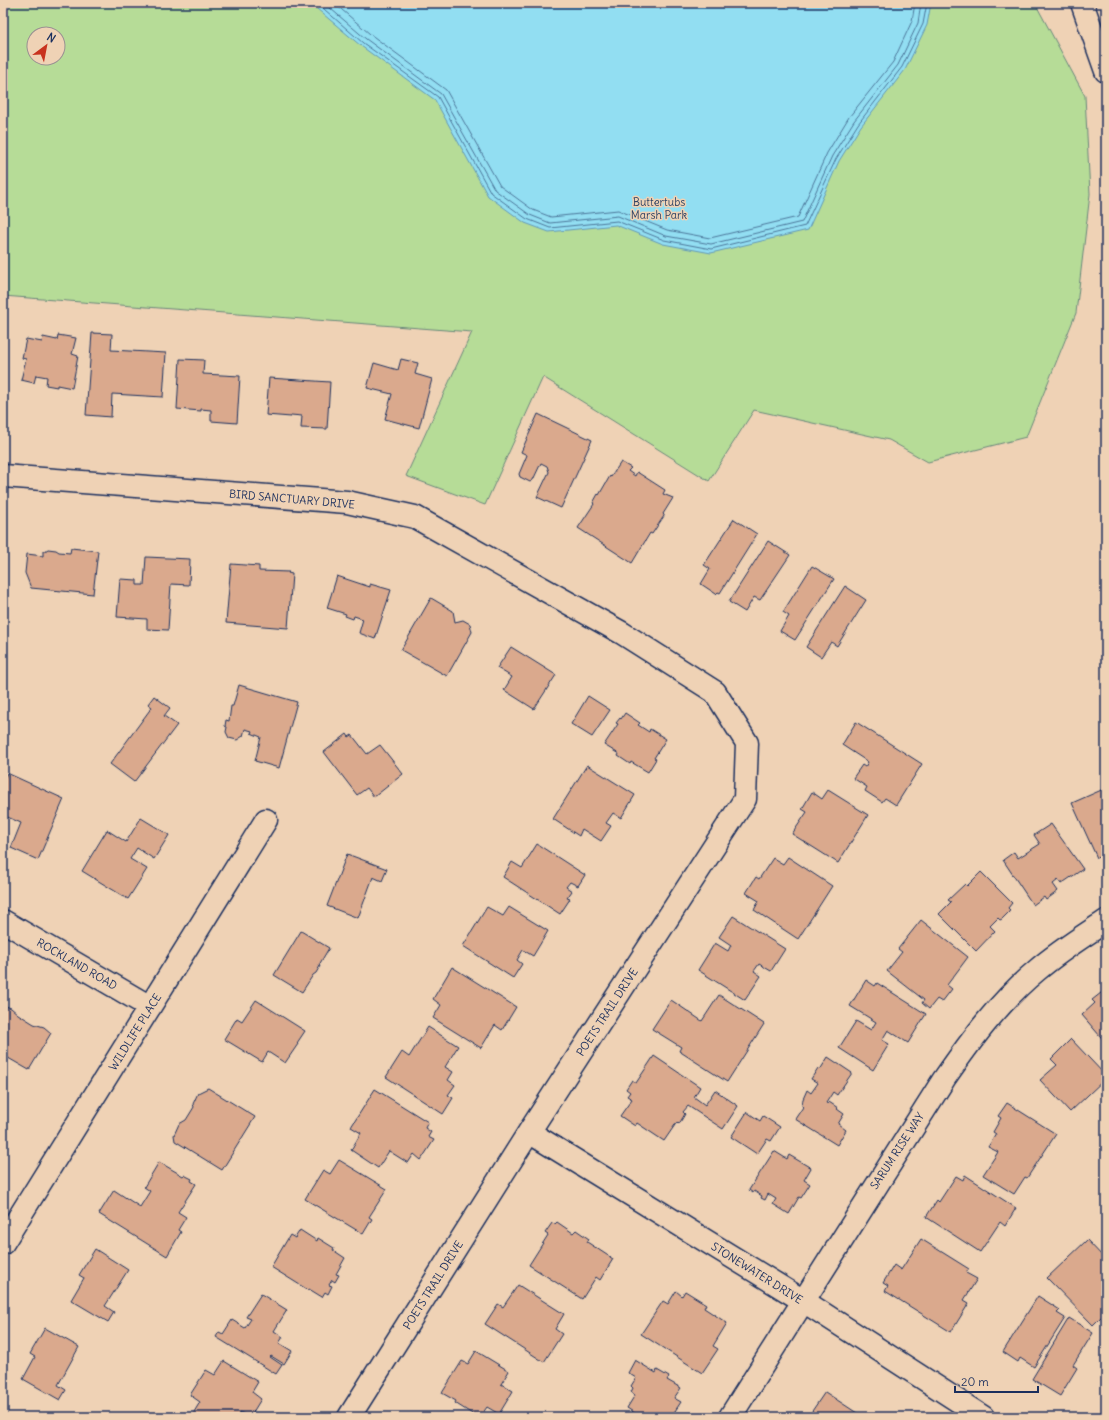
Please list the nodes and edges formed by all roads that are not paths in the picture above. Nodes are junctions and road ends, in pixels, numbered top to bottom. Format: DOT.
graph roads {
  1 [pos="1082,3"];
  2 [pos="1106,71"];
  3 [pos="3,476"];
  4 [pos="622,633"];
  5 [pos="266,820"];
  6 [pos="3,921"];
  7 [pos="1106,921"];
  8 [pos="150,1007"];
  9 [pos="529,1132"];
  10 [pos="3,1244"];
  11 [pos="802,1300"];
  12 [pos="349,1417"];
  13 [pos="730,1417"];
  14 [pos="983,1417"];
  1 -- 2 [label="street"];
  3 -- 4 [label="street, BIRD SANCTUARY DRIVE"];
  4 -- 9 [label="street, POETS TRAIL DRIVE"];
  5 -- 8 [label="street, WILDLIFE PLACE"];
  6 -- 8 [label="street, ROCKLAND ROAD"];
  7 -- 11 [label="street, SARUM RISE WAY"];
  8 -- 10 [label="street, WILDLIFE PLACE"];
  9 -- 11 [label="street, STONEWATER DRIVE"];
  9 -- 12 [label="street, POETS TRAIL DRIVE"];
  11 -- 13 [label="street, SARUM RISE WAY"];
  11 -- 14 [label="street, STONEWATER DRIVE"];
}
